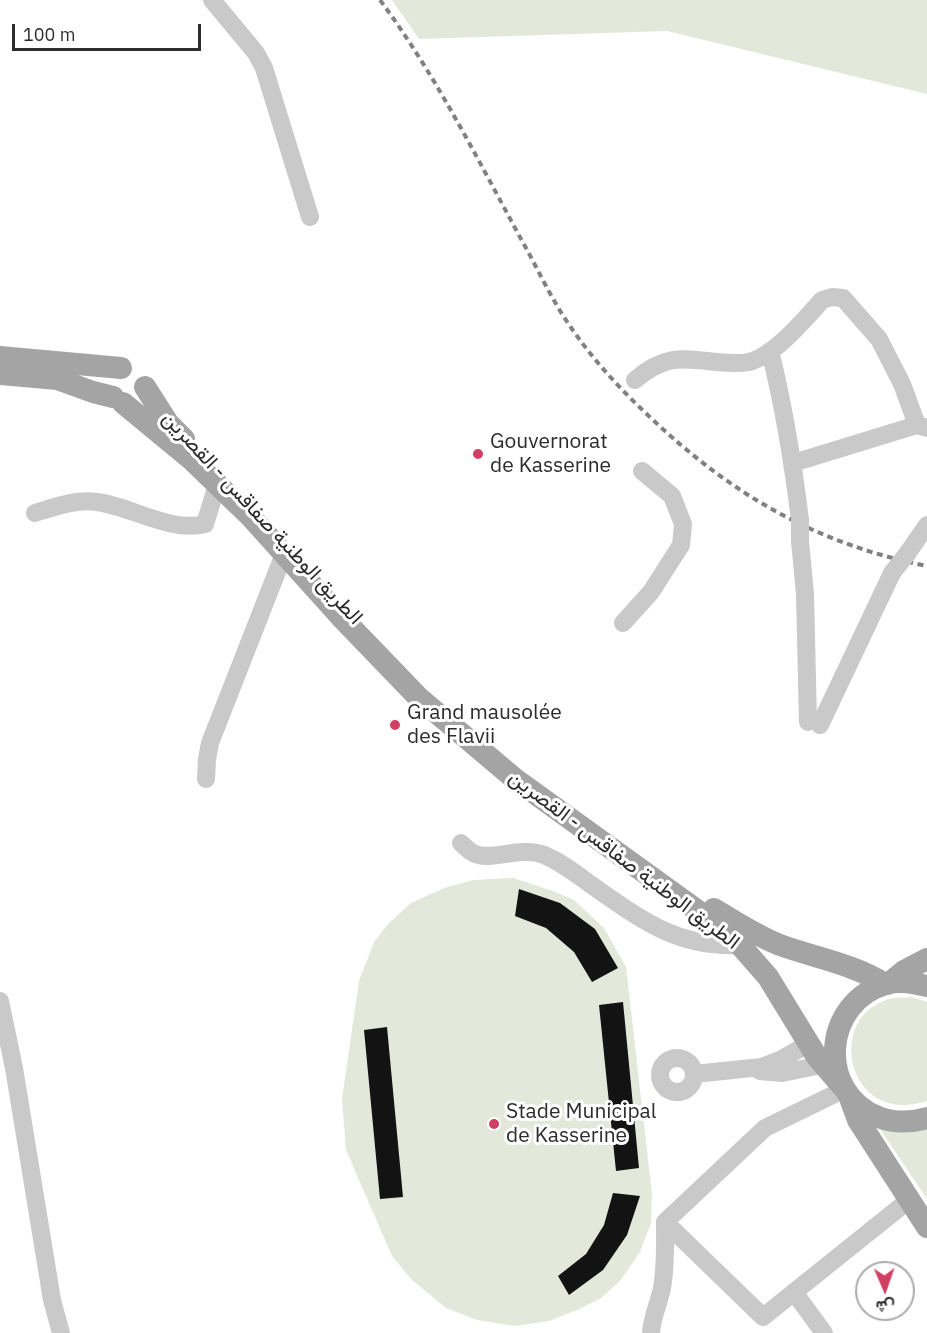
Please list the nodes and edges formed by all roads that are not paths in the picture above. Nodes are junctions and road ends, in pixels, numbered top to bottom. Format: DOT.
graph roads {
  1 [pos="212,0"];
  2 [pos="310,217"];
  3 [pos="770,351"];
  4 [pos="0,357"];
  5 [pos="121,368"];
  6 [pos="0,374"];
  7 [pos="635,380"];
  8 [pos="145,387"];
  9 [pos="118,400"];
  10 [pos="922,427"];
  11 [pos="793,463"];
  12 [pos="642,471"];
  13 [pos="217,484"];
  14 [pos="34,513"];
  15 [pos="927,525"];
  16 [pos="284,555"];
  17 [pos="623,623"];
  18 [pos="206,779"];
  19 [pos="461,843"];
  20 [pos="740,945"];
  21 [pos="927,959"];
  22 [pos="887,984"];
  23 [pos="927,986"];
  24 [pos="0,1001"];
  25 [pos="808,1044"];
  26 [pos="822,1065"];
  27 [pos="752,1068"];
  28 [pos="694,1074"];
  29 [pos="845,1091"];
  30 [pos="927,1118"];
  31 [pos="909,1200"];
  32 [pos="665,1222"];
  33 [pos="927,1227"];
  34 [pos="794,1292"];
  35 [pos="61,1333"];
  36 [pos="651,1333"];
  37 [pos="824,1333"];
  1 -- 2 [label="street"];
  3 -- 7 [label="street"];
  3 -- 10 [label="street"];
  3 -- 11 [label="street"];
  4 -- 5 [label="main road"];
  5 -- 8 [label="main road"];
  5 -- 9 [label="main road"];
  6 -- 9 [label="main road, الطريق الوطنية صفاقس - القصرين"];
  8 -- 9 [label="main road"];
  8 -- 22 [label="main road, الطريق الوطنية صفاقس - القصرين"];
  9 -- 13 [label="main road, الطريق الوطنية صفاقس - القصرين"];
  10 -- 11 [label="street"];
  11 -- 15 [label="street, bridge"];
  12 -- 17 [label="street"];
  13 -- 14 [label="street"];
  13 -- 16 [label="main road, الطريق الوطنية صفاقس - القصرين"];
  16 -- 18 [label="street"];
  16 -- 20 [label="main road, الطريق الوطنية صفاقس - القصرين"];
  19 -- 20 [label="street"];
  20 -- 25 [label="main road, الطريق الوطنية صفاقس - القصرين"];
  21 -- 22 [label="main road"];
  22 -- 23 [label="main road"];
  22 -- 29 [label="main road"];
  24 -- 35 [label="street"];
  25 -- 26 [label="main road, الطريق الوطنية صفاقس - القصرين"];
  25 -- 27 [label="street"];
  26 -- 27 [label="street"];
  26 -- 29 [label="main road, الطريق الوطنية صفاقس - القصرين"];
  27 -- 28 [label="street"];
  29 -- 30 [label="main road"];
  29 -- 31 [label="main road"];
  29 -- 32 [label="street"];
  31 -- 33 [label="main road"];
  31 -- 34 [label="street"];
  32 -- 34 [label="street"];
  32 -- 36 [label="street"];
  34 -- 37 [label="street"];
}
